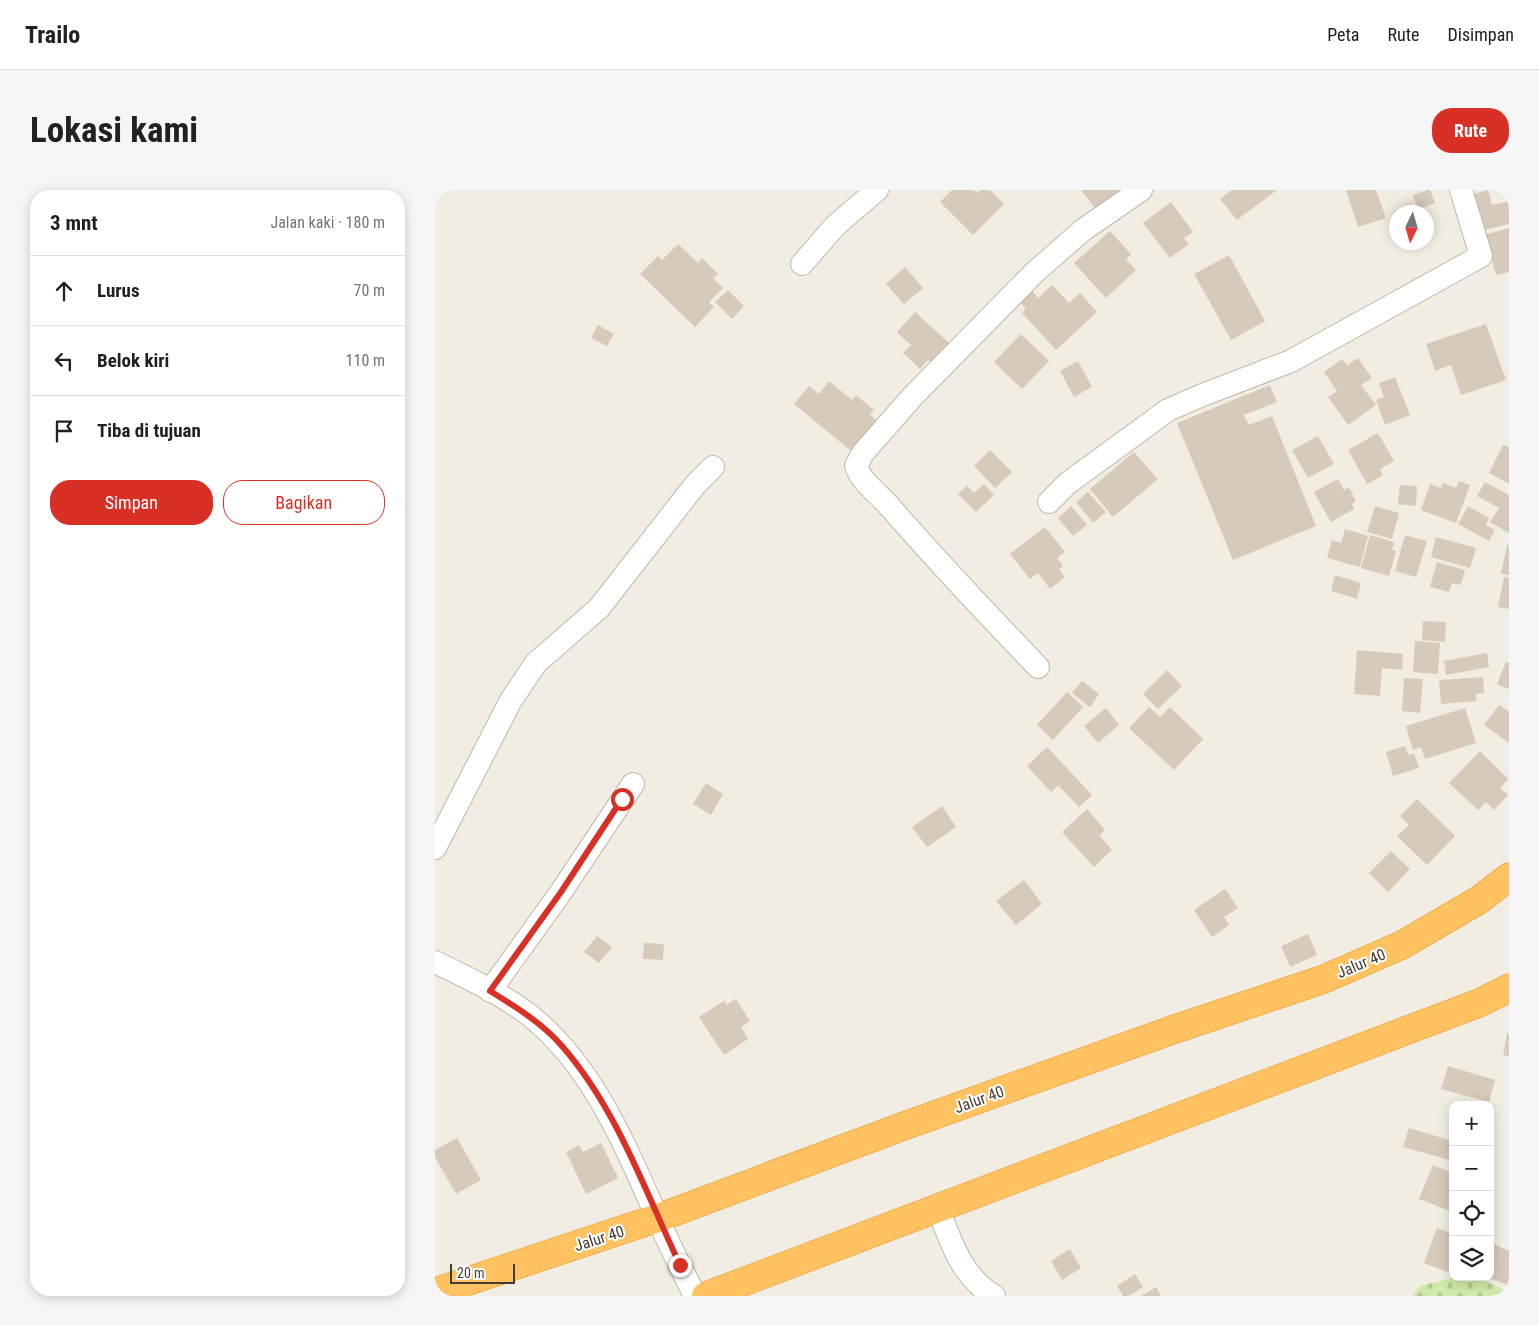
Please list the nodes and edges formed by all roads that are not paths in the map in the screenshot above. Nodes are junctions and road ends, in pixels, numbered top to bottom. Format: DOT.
graph roads {
  1 [pos="877,190"];
  2 [pos="1141,190"];
  3 [pos="1461,190"];
  4 [pos="802,264"];
  5 [pos="713,467"];
  6 [pos="1049,502"];
  7 [pos="1038,668"];
  8 [pos="633,784"];
  9 [pos="435,848"];
  10 [pos="1508,879"];
  11 [pos="435,962"];
  12 [pos="1509,988"];
  13 [pos="490,991"];
  14 [pos="938,1208"];
  15 [pos="658,1218"];
  16 [pos="435,1292"];
  17 [pos="695,1296"];
  18 [pos="706,1296"];
  19 [pos="994,1296"];
  1 -- 4 [label="street"];
  2 -- 7 [label="street"];
  3 -- 6 [label="street"];
  5 -- 9 [label="street"];
  8 -- 13 [label="street"];
  10 -- 15 [label="highway, Jalur 40"];
  11 -- 13 [label="street"];
  12 -- 14 [label="highway"];
  13 -- 15 [label="street"];
  14 -- 18 [label="highway"];
  14 -- 19 [label="street"];
  15 -- 16 [label="highway, Jalur 40"];
  15 -- 17 [label="street"];
}
